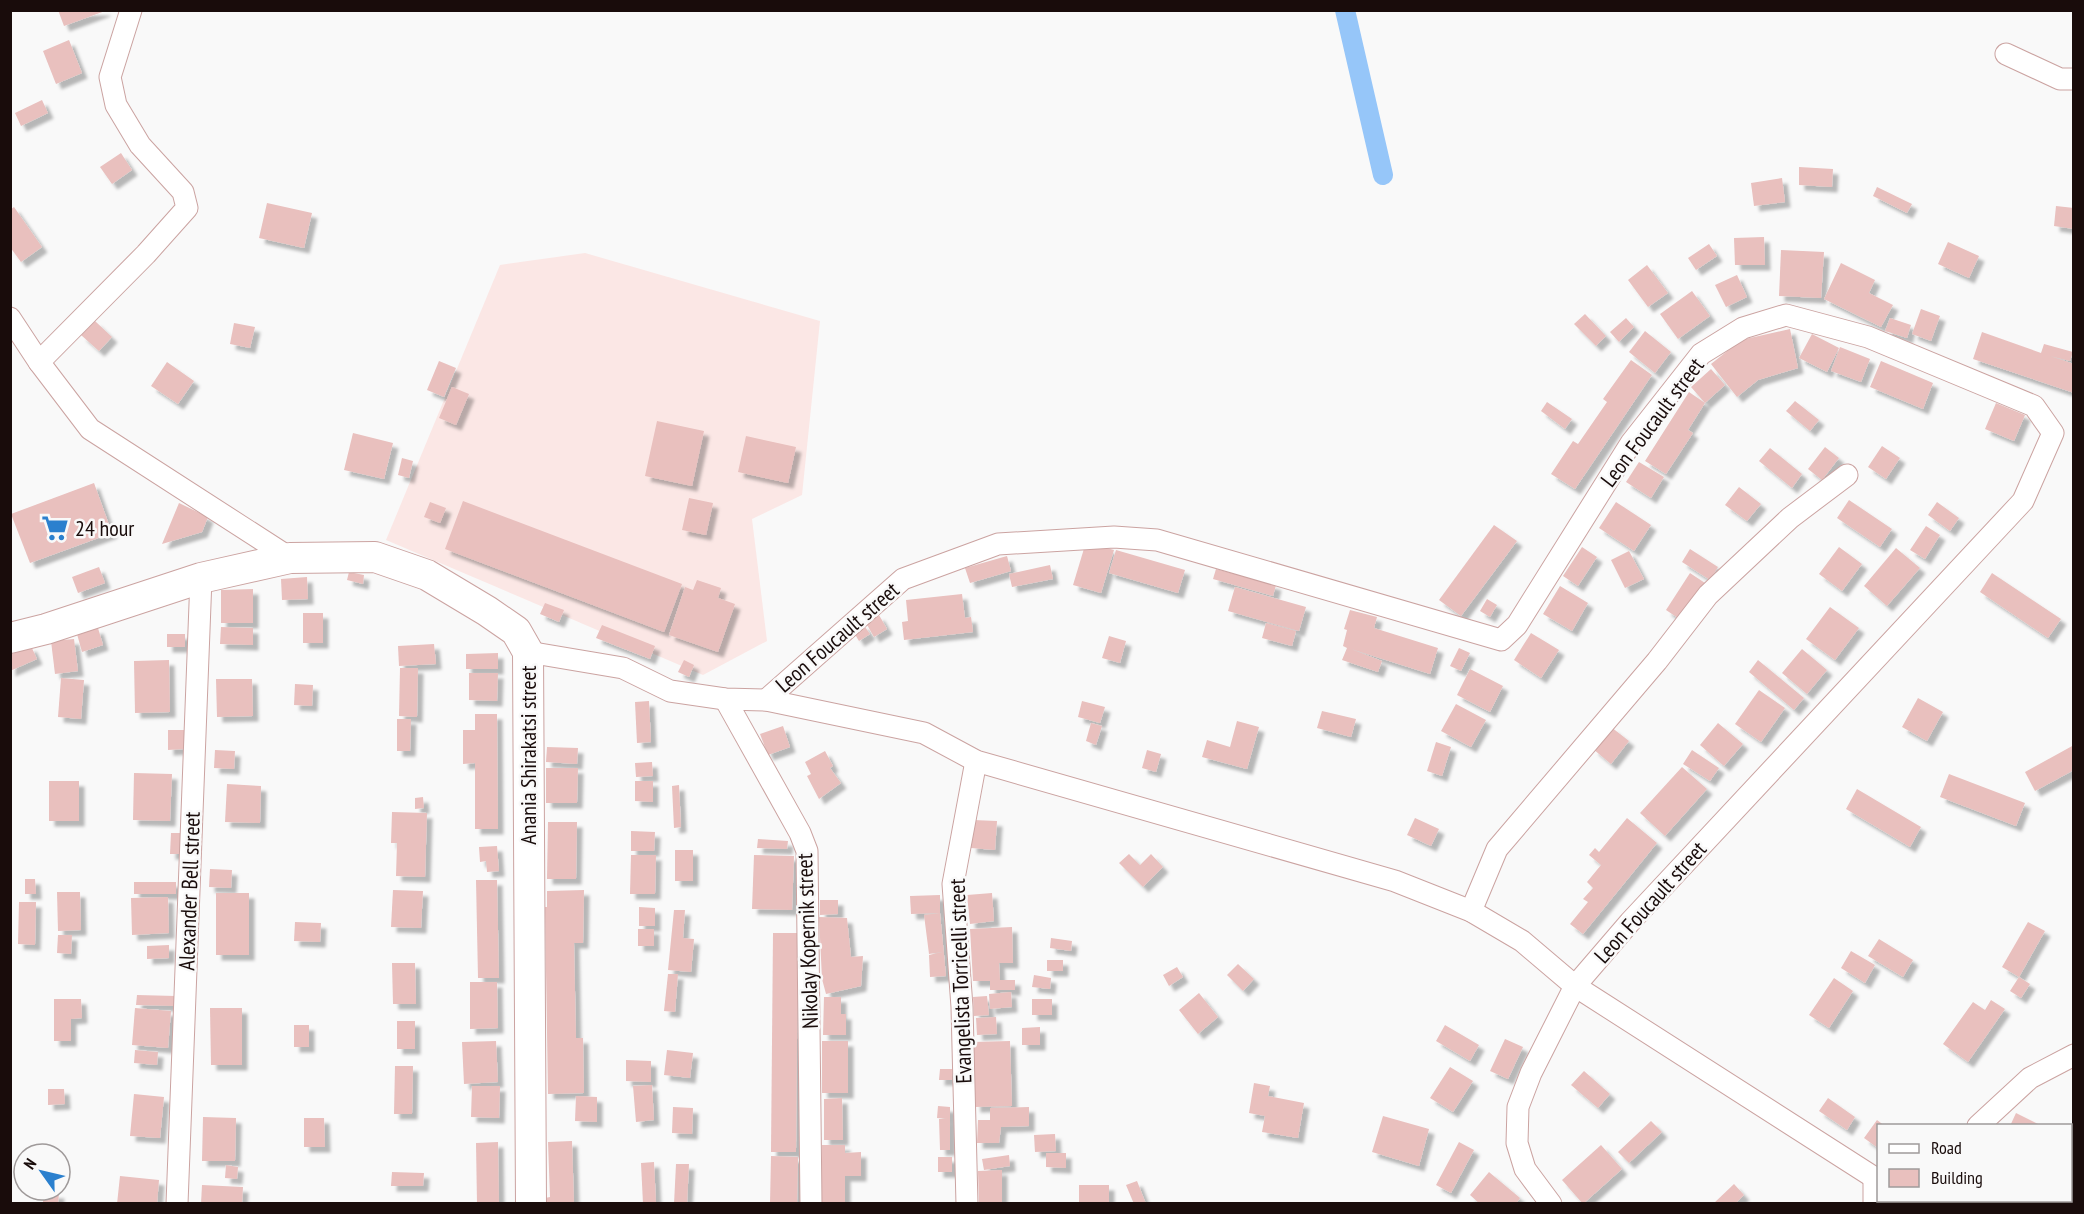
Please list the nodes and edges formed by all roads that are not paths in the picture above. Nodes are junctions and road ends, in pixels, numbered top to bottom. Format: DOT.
graph roads {
  1 [pos="131,10"];
  2 [pos="2006,54"];
  3 [pos="2073,80"];
  4 [pos="10,318"];
  5 [pos="39,362"];
  6 [pos="1847,475"];
  7 [pos="290,558"];
  8 [pos="201,578"];
  9 [pos="10,638"];
  10 [pos="528,652"];
  11 [pos="725,699"];
  12 [pos="766,700"];
  13 [pos="976,761"];
  14 [pos="1471,911"];
  15 [pos="1575,986"];
  16 [pos="2073,1055"];
  17 [pos="1979,1124"];
  18 [pos="1876,1179"];
  19 [pos="177,1203"];
  20 [pos="531,1203"];
  21 [pos="811,1203"];
  22 [pos="967,1203"];
  23 [pos="1551,1203"];
  24 [pos="1874,1203"];
  1 -- 5 [label="street"];
  2 -- 3 [label="street"];
  4 -- 5 [label="street"];
  5 -- 7 [label="street"];
  6 -- 14 [label="street"];
  7 -- 8 [label="main road, Anania Shirakatsi street"];
  7 -- 10 [label="main road, Anania Shirakatsi street"];
  8 -- 9 [label="main road, Anania Shirakatsi street"];
  8 -- 19 [label="street, Alexander Bell street"];
  10 -- 11 [label="street"];
  10 -- 20 [label="main road, Anania Shirakatsi street"];
  11 -- 12 [label="street"];
  11 -- 21 [label="street, Nikolay Kopernik street"];
  12 -- 13 [label="street"];
  12 -- 15 [label="street, Leon Foucault street"];
  13 -- 14 [label="street"];
  13 -- 22 [label="street, Evangelista Torricelli street"];
  14 -- 15 [label="street"];
  15 -- 18 [label="street"];
  15 -- 23 [label="street"];
  16 -- 17 [label="street"];
  18 -- 24 [label="street"];
}
